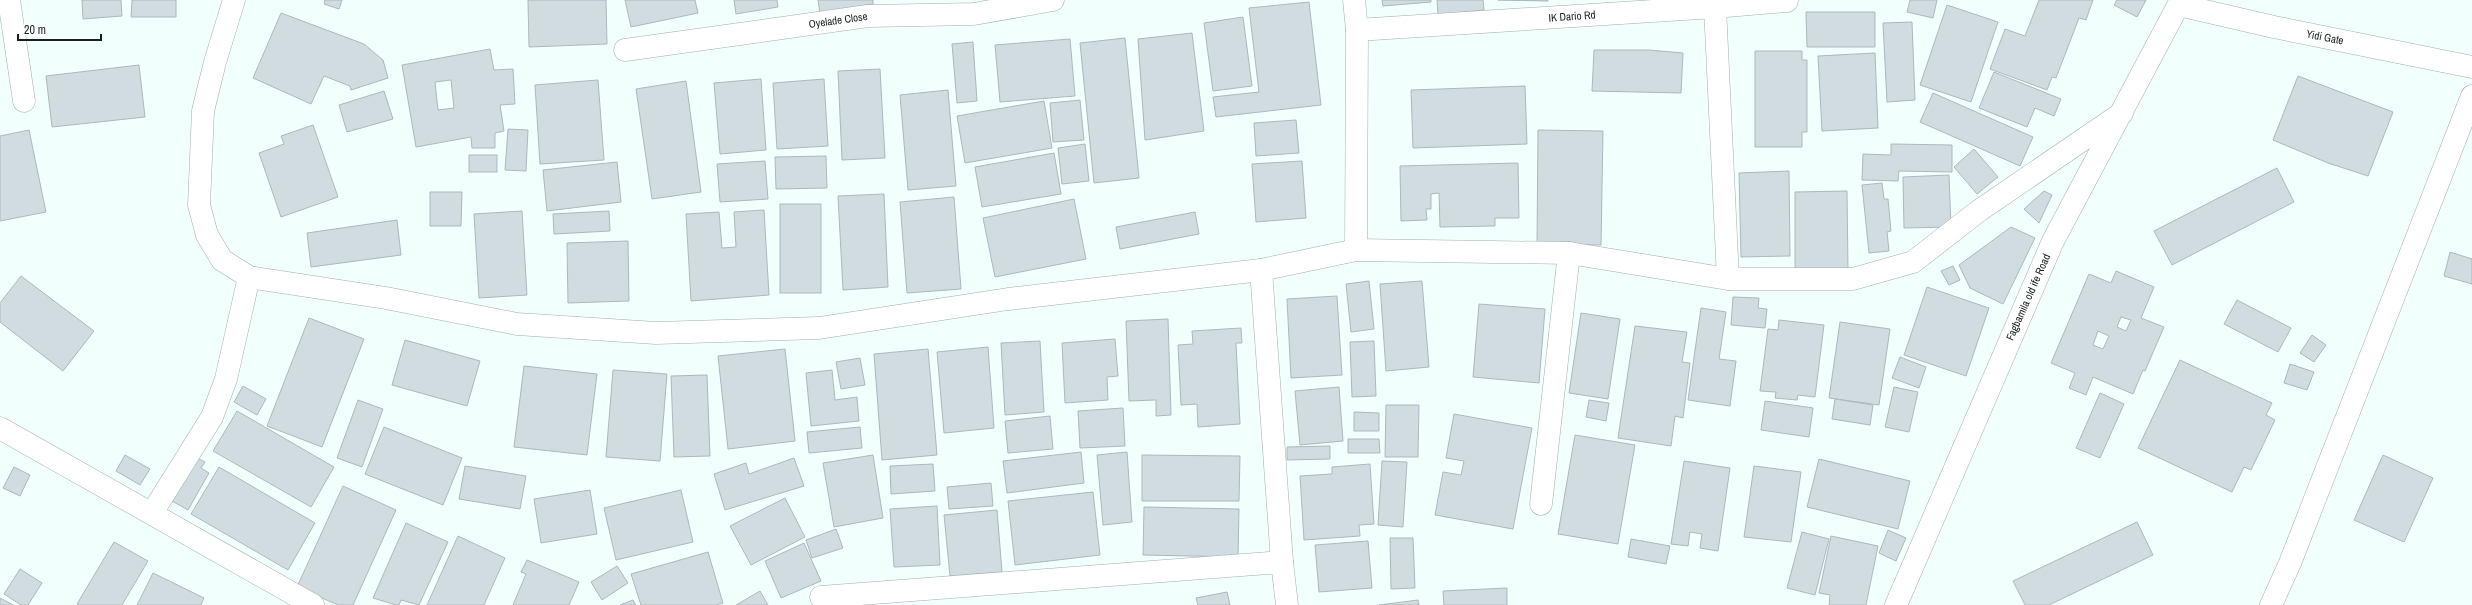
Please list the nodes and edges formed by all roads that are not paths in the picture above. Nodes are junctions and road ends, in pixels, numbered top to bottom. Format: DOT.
graph roads {
  1 [pos="9,0"];
  2 [pos="234,0"];
  3 [pos="1053,0"];
  4 [pos="1354,0"];
  5 [pos="1787,0"];
  6 [pos="2180,3"];
  7 [pos="1715,7"];
  8 [pos="1357,30"];
  9 [pos="624,50"];
  10 [pos="2472,67"];
  11 [pos="2472,96"];
  12 [pos="24,101"];
  13 [pos="2122,113"];
  14 [pos="1356,250"];
  15 [pos="1569,253"];
  16 [pos="1262,270"];
  17 [pos="249,277"];
  18 [pos="1728,279"];
  19 [pos="0,428"];
  20 [pos="1540,504"];
  21 [pos="152,513"];
  22 [pos="1282,562"];
  23 [pos="821,597"];
  24 [pos="313,605"];
  25 [pos="1287,605"];
  26 [pos="1896,605"];
  27 [pos="2271,605"];
  1 -- 12 [label="street"];
  2 -- 17 [label="street"];
  3 -- 9 [label="street, Oyelade Close"];
  4 -- 8 [label="street"];
  5 -- 7 [label="street, IK Dario Rd"];
  6 -- 10 [label="street, Yidi Gate"];
  6 -- 13 [label="street, Fagbamila old ife Road"];
  7 -- 8 [label="street, IK Dario Rd"];
  7 -- 18 [label="street"];
  8 -- 14 [label="street"];
  11 -- 27 [label="street"];
  13 -- 18 [label="street"];
  13 -- 26 [label="street, Fagbamila old ife Road"];
  14 -- 15 [label="street"];
  14 -- 16 [label="street"];
  15 -- 18 [label="street"];
  15 -- 20 [label="street"];
  16 -- 17 [label="street"];
  16 -- 22 [label="street"];
  17 -- 21 [label="street"];
  19 -- 21 [label="street"];
  21 -- 24 [label="street"];
  22 -- 23 [label="street"];
  22 -- 25 [label="street"];
}
